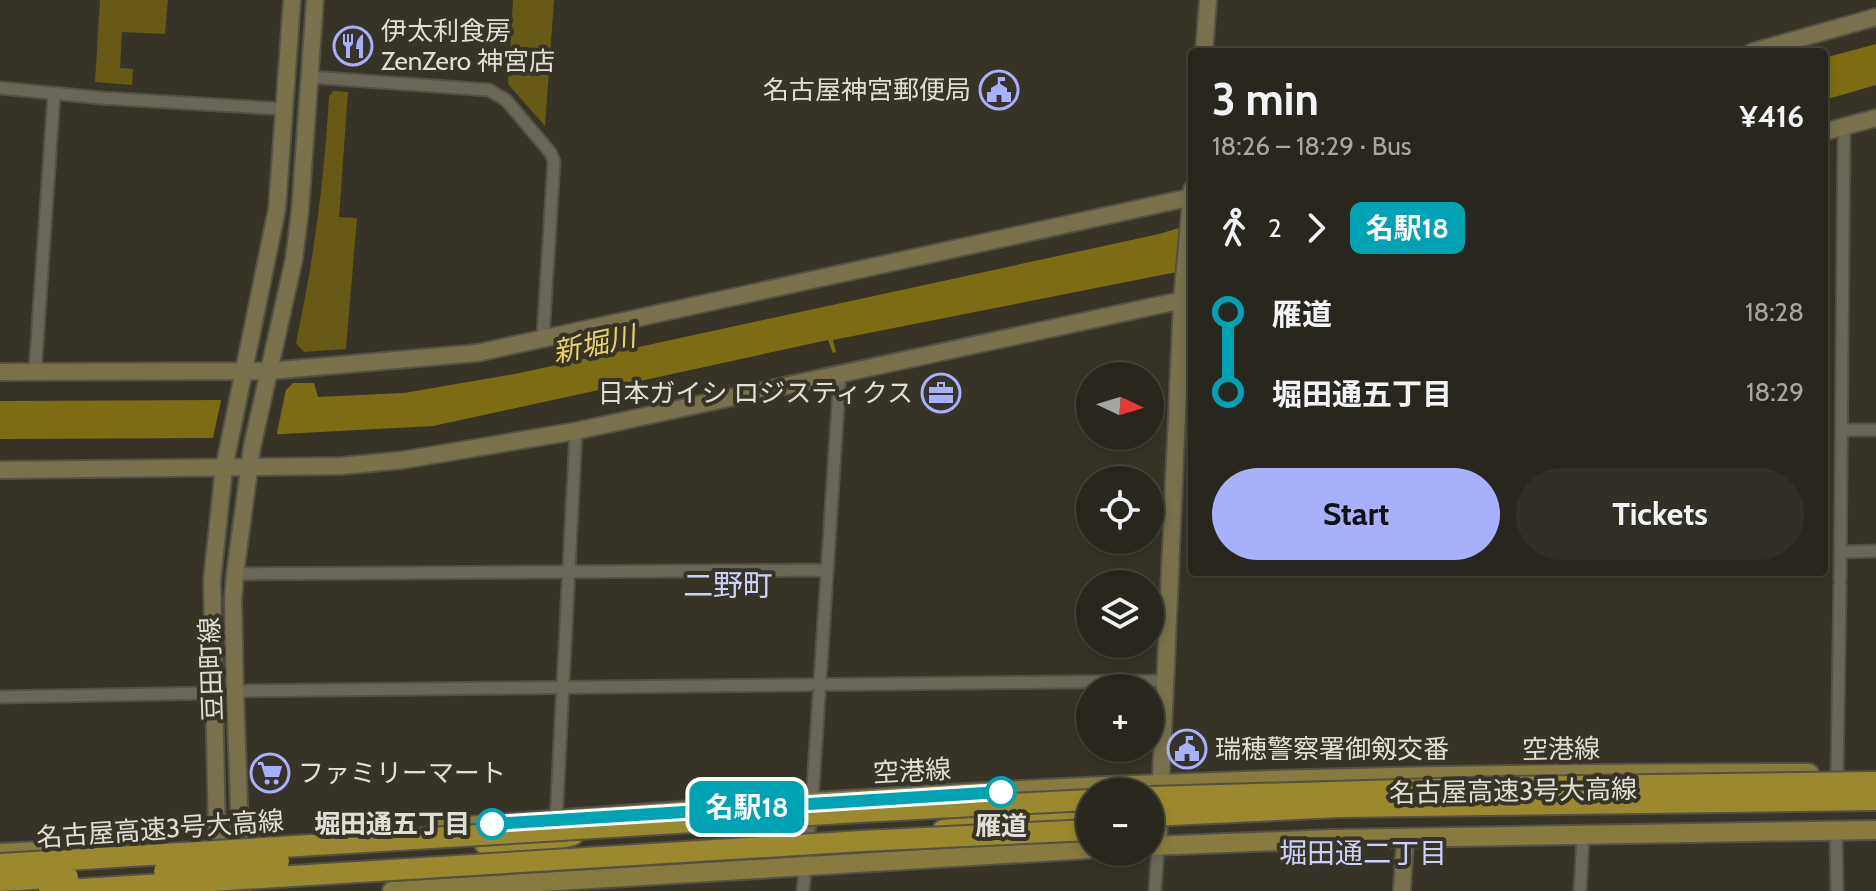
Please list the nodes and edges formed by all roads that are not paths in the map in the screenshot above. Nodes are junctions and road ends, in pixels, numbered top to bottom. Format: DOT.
graph roads {
  1 [pos="292,0"];
  2 [pos="315,0"];
  3 [pos="1208,0"];
  4 [pos="1876,17"];
  5 [pos="1204,48"];
  6 [pos="1766,48"];
  7 [pos="310,77"];
  8 [pos="0,88"];
  9 [pos="54,94"];
  10 [pos="284,109"];
  11 [pos="1876,118"];
  12 [pos="1844,127"];
  13 [pos="1828,131"];
  14 [pos="1188,203"];
  15 [pos="1188,258"];
  16 [pos="1186,295"];
  17 [pos="543,337"];
  18 [pos="246,371"];
  19 [pos="269,371"];
  20 [pos="0,372"];
  21 [pos="35,372"];
  22 [pos="840,374"];
  23 [pos="1842,430"];
  24 [pos="1876,430"];
  25 [pos="576,431"];
  26 [pos="224,468"];
  27 [pos="249,468"];
  28 [pos="0,470"];
  29 [pos="1876,551"];
  30 [pos="1840,552"];
  31 [pos="827,570"];
  32 [pos="569,573"];
  33 [pos="235,574"];
  34 [pos="1166,681"];
  35 [pos="819,685"];
  36 [pos="562,689"];
  37 [pos="235,691"];
  38 [pos="213,693"];
  39 [pos="0,697"];
  40 [pos="1876,772"];
  41 [pos="1837,773"];
  42 [pos="1156,778"];
  43 [pos="1876,782"];
  44 [pos="1164,790"];
  45 [pos="1164,790"];
  46 [pos="1076,793"];
  47 [pos="1876,800"];
  48 [pos="1076,801"];
  49 [pos="812,803"];
  50 [pos="1876,812"];
  51 [pos="1164,815"];
  52 [pos="556,820"];
  53 [pos="1076,820"];
  54 [pos="598,828"];
  55 [pos="1876,830"];
  56 [pos="1076,831"];
  57 [pos="1836,831"];
  58 [pos="1583,835"];
  59 [pos="1164,838"];
  60 [pos="1164,839"];
  61 [pos="1405,840"];
  62 [pos="241,841"];
  63 [pos="862,841"];
  64 [pos="217,843"];
  65 [pos="1076,850"];
  66 [pos="0,853"];
  67 [pos="0,864"];
  68 [pos="805,865"];
  69 [pos="1154,866"];
  70 [pos="0,881"];
  71 [pos="549,886"];
  72 [pos="437,889"];
  73 [pos="49,891"];
  74 [pos="218,891"];
  75 [pos="242,891"];
  76 [pos="392,891"];
  77 [pos="803,891"];
  78 [pos="1155,891"];
  79 [pos="1402,891"];
  80 [pos="1580,891"];
  81 [pos="1837,891"];
  1 -- 10 [label="street"];
  2 -- 7 [label="street"];
  3 -- 5 [label="street"];
  4 -- 6 [label="street"];
  7 -- 17 [label="street"];
  7 -- 19 [label="street"];
  8 -- 9 [label="street"];
  9 -- 10 [label="street"];
  9 -- 21 [label="street"];
  10 -- 18 [label="street"];
  11 -- 12 [label="street"];
  12 -- 13 [label="street"];
  12 -- 23 [label="street"];
  14 -- 17 [label="street"];
  15 -- 16 [label="street"];
  16 -- 22 [label="street"];
  16 -- 34 [label="street"];
  17 -- 19 [label="street"];
  18 -- 19 [label="street"];
  18 -- 21 [label="street"];
  18 -- 26 [label="street, 豆田町線"];
  19 -- 27 [label="street, 豆田町線"];
  20 -- 21 [label="street"];
  22 -- 25 [label="street"];
  22 -- 31 [label="street"];
  23 -- 24 [label="street"];
  23 -- 30 [label="street"];
  25 -- 27 [label="street"];
  25 -- 32 [label="street"];
  26 -- 27 [label="street"];
  26 -- 28 [label="street"];
  26 -- 38 [label="street, 豆田町線"];
  27 -- 33 [label="street, 豆田町線"];
  29 -- 30 [label="street"];
  30 -- 41 [label="street"];
  31 -- 32 [label="street"];
  31 -- 35 [label="street"];
  32 -- 33 [label="street"];
  32 -- 36 [label="street"];
  33 -- 37 [label="street, 豆田町線"];
  34 -- 35 [label="street"];
  34 -- 42 [label="street"];
  35 -- 36 [label="street"];
  35 -- 49 [label="street"];
  36 -- 37 [label="street"];
  36 -- 52 [label="street"];
  37 -- 62 [label="street, 豆田町線"];
  38 -- 39 [label="street"];
  38 -- 64 [label="street, 豆田町線"];
  40 -- 41 [label="main road, 空港線"];
  41 -- 44 [label="main road, 空港線"];
  43 -- 45 [label="highway, 名古屋高速3号大高線, bridge"];
  46 -- 49 [label="main road, 空港線"];
  47 -- 51 [label="highway, bridge"];
  48 -- 54 [label="highway, 名古屋高速3号大高線, bridge"];
  49 -- 52 [label="main road, 空港線"];
  49 -- 68 [label="street"];
  50 -- 59 [label="highway, 名古屋高速3号大高線"];
  52 -- 62 [label="main road, 空港線"];
  53 -- 63 [label="highway, bridge"];
  54 -- 67 [label="highway, 名古屋高速3号大高線, bridge"];
  54 -- 70 [label="highway, bridge"];
  55 -- 57 [label="main road"];
  56 -- 63 [label="highway, 名古屋高速3号大高線, bridge"];
  57 -- 58 [label="main road"];
  57 -- 81 [label="street"];
  58 -- 61 [label="main road"];
  58 -- 80 [label="street"];
  60 -- 61 [label="main road"];
  61 -- 79 [label="street"];
  62 -- 64 [label="main road, 空港線"];
  62 -- 75 [label="street, 豆田町線"];
  63 -- 73 [label="highway, 名古屋高速3号大高線, bridge"];
  64 -- 66 [label="main road, 空港線"];
  64 -- 74 [label="street, 豆田町線"];
  65 -- 68 [label="main road"];
  68 -- 71 [label="main road"];
  68 -- 77 [label="street"];
  69 -- 78 [label="street"];
  71 -- 72 [label="main road"];
  72 -- 76 [label="main road"];
}
